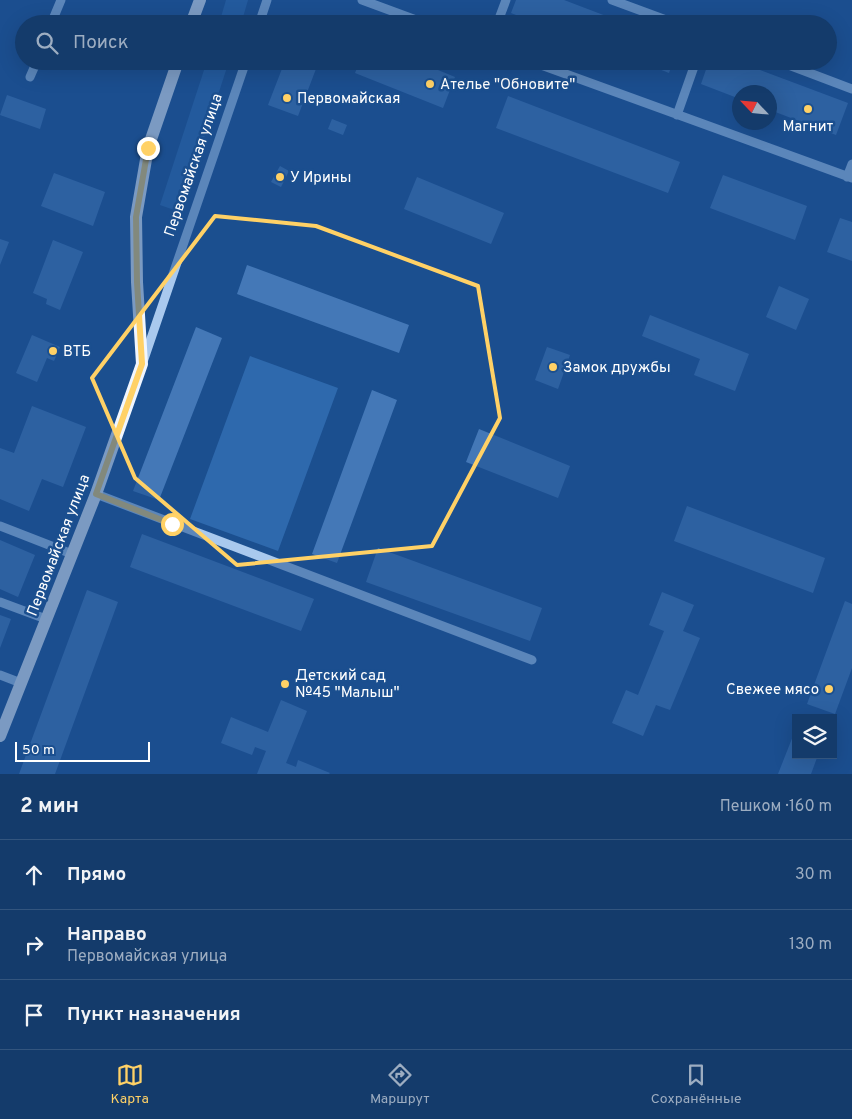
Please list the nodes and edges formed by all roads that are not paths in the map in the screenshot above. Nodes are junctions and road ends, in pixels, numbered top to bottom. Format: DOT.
graph roads {
  1 [pos="61,0"];
  2 [pos="200,0"];
  3 [pos="267,0"];
  4 [pos="362,0"];
  5 [pos="506,0"];
  6 [pos="612,0"];
  7 [pos="55,15"];
  8 [pos="194,15"];
  9 [pos="261,15"];
  10 [pos="403,15"];
  11 [pos="501,15"];
  12 [pos="653,15"];
  13 [pos="33,70"];
  14 [pos="175,70"];
  15 [pos="243,70"];
  16 [pos="554,70"];
  17 [pos="693,70"];
  18 [pos="802,70"];
  19 [pos="30,77"];
  20 [pos="852,89"];
  21 [pos="677,115"];
  22 [pos="852,164"];
  23 [pos="850,177"];
  24 [pos="142,364"];
  25 [pos="96,494"];
  26 [pos="0,526"];
  27 [pos="72,554"];
  28 [pos="0,602"];
  29 [pos="46,619"];
  30 [pos="532,660"];
  31 [pos="0,676"];
  32 [pos="21,683"];
  33 [pos="0,736"];
  1 -- 7 [label="street"];
  2 -- 8 [label="main road"];
  3 -- 9 [label="street"];
  4 -- 10 [label="street"];
  5 -- 11 [label="street"];
  6 -- 12 [label="street"];
  13 -- 19 [label="street"];
  14 -- 24 [label="main road, Первомайская улица"];
  15 -- 24 [label="street, Первомайская улица"];
  16 -- 21 [label="street"];
  17 -- 21 [label="street"];
  18 -- 20 [label="street"];
  21 -- 23 [label="street"];
  22 -- 23 [label="street"];
  24 -- 25 [label="main road, Первомайская улица"];
  25 -- 27 [label="main road, Первомайская улица"];
  25 -- 30 [label="street"];
  26 -- 27 [label="street"];
  27 -- 29 [label="main road, Первомайская улица"];
  28 -- 29 [label="street"];
  29 -- 32 [label="main road, Первомайская улица"];
  31 -- 32 [label="street"];
  32 -- 33 [label="main road, Первомайская улица"];
}
